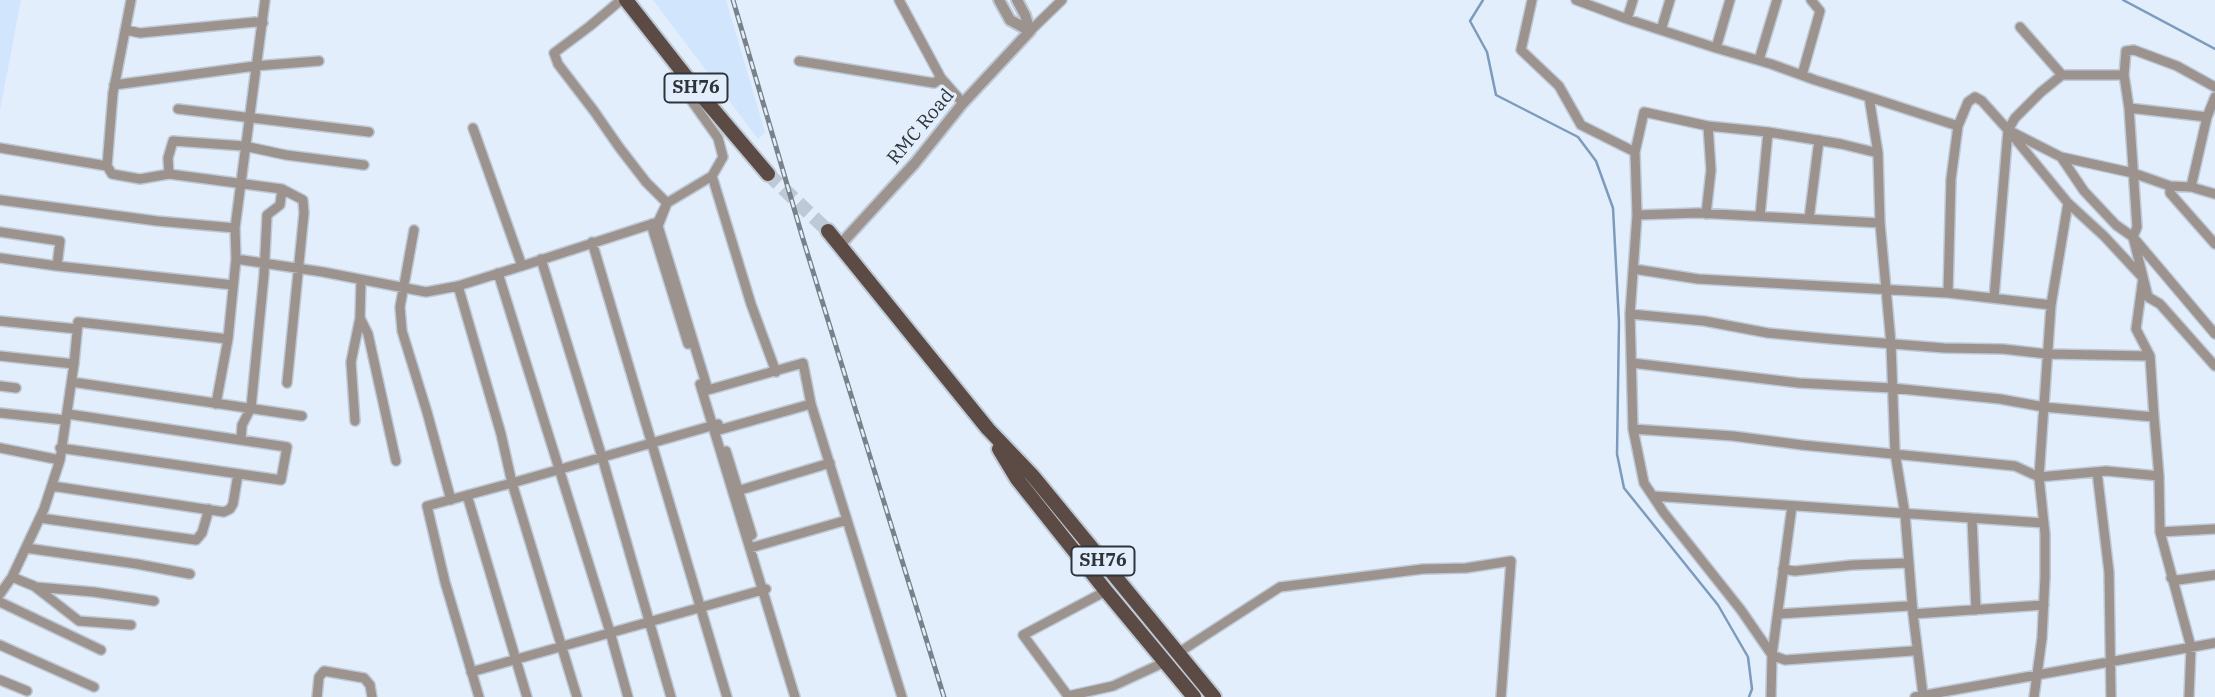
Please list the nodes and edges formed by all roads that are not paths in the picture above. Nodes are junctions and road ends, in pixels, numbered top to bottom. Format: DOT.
graph roads {
  1 [pos="131,0"];
  2 [pos="265,0"];
  3 [pos="623,0"];
  4 [pos="898,0"];
  5 [pos="999,0"];
  6 [pos="1017,0"];
  7 [pos="1062,0"];
  8 [pos="1532,0"];
  9 [pos="1576,0"];
  10 [pos="1633,0"];
  11 [pos="1670,0"];
  12 [pos="1730,0"];
  13 [pos="1777,0"];
  14 [pos="1811,0"];
  15 [pos="1587,2"];
  16 [pos="1627,19"];
  17 [pos="263,23"];
  18 [pos="2020,27"];
  19 [pos="126,30"];
  20 [pos="1661,30"];
  21 [pos="1030,31"];
  22 [pos="1716,48"];
  23 [pos="1759,60"];
  24 [pos="319,61"];
  25 [pos="799,61"];
  26 [pos="255,66"];
  27 [pos="1802,75"];
  28 [pos="2062,75"];
  29 [pos="2124,75"];
  30 [pos="941,78"];
  31 [pos="114,85"];
  32 [pos="2215,87"];
  33 [pos="695,88"];
  34 [pos="1869,97"];
  35 [pos="2215,97"];
  36 [pos="963,103"];
  37 [pos="2129,108"];
  38 [pos="178,109"];
  39 [pos="2207,117"];
  40 [pos="249,118"];
  41 [pos="1709,126"];
  42 [pos="1958,127"];
  43 [pos="473,128"];
  44 [pos="2008,131"];
  45 [pos="369,132"];
  46 [pos="1768,132"];
  47 [pos="1819,140"];
  48 [pos="244,146"];
  49 [pos="0,148"];
  50 [pos="1635,152"];
  51 [pos="1878,153"];
  52 [pos="2061,157"];
  53 [pos="364,165"];
  54 [pos="107,166"];
  55 [pos="2133,173"];
  56 [pos="169,174"];
  57 [pos="768,174"];
  58 [pos="712,176"];
  59 [pos="240,183"];
  60 [pos="2170,186"];
  61 [pos="2191,187"];
  62 [pos="282,189"];
  63 [pos="2215,194"];
  64 [pos="0,200"];
  65 [pos="667,203"];
  66 [pos="2068,203"];
  67 [pos="1706,214"];
  68 [pos="1637,215"];
  69 [pos="1760,216"];
  70 [pos="1809,219"];
  71 [pos="1881,223"];
  72 [pos="651,224"];
  73 [pos="235,228"];
  74 [pos="414,230"];
  75 [pos="828,231"];
  76 [pos="0,232"];
  77 [pos="2133,237"];
  78 [pos="592,242"];
  79 [pos="2215,244"];
  80 [pos="839,246"];
  81 [pos="0,258"];
  82 [pos="236,259"];
  83 [pos="541,259"];
  84 [pos="264,263"];
  85 [pos="57,266"];
  86 [pos="522,266"];
  87 [pos="298,269"];
  88 [pos="1634,269"];
  89 [pos="498,273"];
  90 [pos="2143,278"];
  91 [pos="360,280"];
  92 [pos="233,285"];
  93 [pos="458,286"];
  94 [pos="403,288"];
  95 [pos="1886,290"];
  96 [pos="1948,293"];
  97 [pos="1994,298"];
  98 [pos="2051,305"];
  99 [pos="1630,313"];
  100 [pos="360,318"];
  101 [pos="0,321"];
  102 [pos="77,329"];
  103 [pos="2215,334"];
  104 [pos="228,338"];
  105 [pos="1891,344"];
  106 [pos="2047,354"];
  107 [pos="0,356"];
  108 [pos="2150,356"];
  109 [pos="1632,363"];
  110 [pos="74,364"];
  111 [pos="2215,366"];
  112 [pos="776,372"];
  113 [pos="72,382"];
  114 [pos="287,383"];
  115 [pos="0,386"];
  116 [pos="16,388"];
  117 [pos="1892,388"];
  118 [pos="705,391"];
  119 [pos="216,404"];
  120 [pos="811,404"];
  121 [pos="2044,407"];
  122 [pos="251,408"];
  123 [pos="0,414"];
  124 [pos="302,416"];
  125 [pos="2154,416"];
  126 [pos="66,417"];
  127 [pos="355,421"];
  128 [pos="717,426"];
  129 [pos="988,429"];
  130 [pos="1633,429"];
  131 [pos="241,440"];
  132 [pos="653,442"];
  133 [pos="0,448"];
  134 [pos="60,448"];
  135 [pos="1895,453"];
  136 [pos="602,457"];
  137 [pos="60,460"];
  138 [pos="396,461"];
  139 [pos="830,463"];
  140 [pos="558,470"];
  141 [pos="2097,472"];
  142 [pos="237,474"];
  143 [pos="2159,476"];
  144 [pos="2039,477"];
  145 [pos="512,483"];
  146 [pos="52,486"];
  147 [pos="735,492"];
  148 [pos="467,495"];
  149 [pos="1653,496"];
  150 [pos="450,500"];
  151 [pos="1792,506"];
  152 [pos="209,509"];
  153 [pos="1905,514"];
  154 [pos="40,518"];
  155 [pos="1972,518"];
  156 [pos="847,520"];
  157 [pos="2044,523"];
  158 [pos="2215,529"];
  159 [pos="2160,532"];
  160 [pos="753,547"];
  161 [pos="26,548"];
  162 [pos="1909,564"];
  163 [pos="1783,569"];
  164 [pos="190,574"];
  165 [pos="2215,575"];
  166 [pos="12,577"];
  167 [pos="2171,578"];
  168 [pos="34,586"];
  169 [pos="765,589"];
  170 [pos="1106,591"];
  171 [pos="0,594"];
  172 [pos="154,601"];
  173 [pos="0,602"];
  174 [pos="2044,605"];
  175 [pos="701,607"];
  176 [pos="1911,610"];
  177 [pos="1976,610"];
  178 [pos="1778,614"];
  179 [pos="649,621"];
  180 [pos="131,625"];
  181 [pos="610,632"];
  182 [pos="2215,642"];
  183 [pos="0,645"];
  184 [pos="561,646"];
  185 [pos="2191,647"];
  186 [pos="1174,648"];
  187 [pos="101,650"];
  188 [pos="1912,652"];
  189 [pos="1772,655"];
  190 [pos="1161,657"];
  191 [pos="516,659"];
  192 [pos="2111,661"];
  193 [pos="471,671"];
  194 [pos="2037,674"];
  195 [pos="0,680"];
  196 [pos="94,687"];
  197 [pos="27,691"];
  198 [pos="1935,695"];
  199 [pos="1919,696"];
  200 [pos="317,697"];
  201 [pos="372,697"];
  202 [pos="479,697"];
  203 [pos="527,697"];
  204 [pos="577,697"];
  205 [pos="628,697"];
  206 [pos="671,697"];
  207 [pos="727,697"];
  208 [pos="795,697"];
  209 [pos="801,697"];
  210 [pos="902,697"];
  211 [pos="1194,697"];
  212 [pos="1214,697"];
  213 [pos="1502,697"];
  214 [pos="1771,697"];
  215 [pos="2034,697"];
  216 [pos="2111,697"];
  217 [pos="2189,697"];
  1 -- 19 [label="street"];
  2 -- 17 [label="street"];
  3 -- 33 [label="main road, SH76"];
  3 -- 65 [label="street"];
  4 -- 30 [label="street"];
  5 -- 21 [label="street"];
  6 -- 21 [label="street"];
  7 -- 21 [label="street"];
  8 -- 50 [label="street"];
  9 -- 15 [label="street"];
  10 -- 16 [label="street"];
  11 -- 20 [label="street"];
  12 -- 22 [label="street"];
  13 -- 23 [label="street"];
  14 -- 27 [label="street"];
  15 -- 16 [label="street"];
  16 -- 20 [label="street"];
  17 -- 19 [label="street"];
  17 -- 26 [label="street"];
  18 -- 28 [label="street"];
  19 -- 31 [label="street"];
  20 -- 22 [label="street"];
  21 -- 36 [label="street, RMC Road"];
  22 -- 23 [label="street"];
  23 -- 27 [label="street"];
  24 -- 26 [label="street"];
  25 -- 30 [label="street"];
  26 -- 31 [label="street"];
  26 -- 40 [label="street"];
  27 -- 34 [label="street"];
  28 -- 29 [label="street"];
  28 -- 44 [label="street"];
  29 -- 32 [label="street"];
  29 -- 37 [label="street"];
  30 -- 36 [label="street"];
  31 -- 54 [label="street"];
  33 -- 57 [label="main road, SH76"];
  33 -- 58 [label="street"];
  34 -- 42 [label="street"];
  34 -- 51 [label="street"];
  35 -- 39 [label="street"];
  36 -- 80 [label="street, RMC Road"];
  37 -- 39 [label="street"];
  37 -- 55 [label="street"];
  38 -- 40 [label="street"];
  39 -- 61 [label="street"];
  40 -- 45 [label="street"];
  40 -- 48 [label="street"];
  41 -- 46 [label="street"];
  41 -- 50 [label="street"];
  41 -- 67 [label="street"];
  42 -- 44 [label="street"];
  42 -- 96 [label="street"];
  43 -- 86 [label="street"];
  44 -- 52 [label="street"];
  44 -- 66 [label="street"];
  44 -- 97 [label="street"];
  46 -- 47 [label="street"];
  46 -- 69 [label="street"];
  47 -- 51 [label="street"];
  47 -- 70 [label="street"];
  48 -- 53 [label="street"];
  48 -- 56 [label="street"];
  48 -- 59 [label="street"];
  49 -- 54 [label="street"];
  50 -- 68 [label="street"];
  51 -- 71 [label="street"];
  52 -- 55 [label="street"];
  52 -- 77 [label="street"];
  54 -- 56 [label="street"];
  55 -- 60 [label="street"];
  55 -- 77 [label="street"];
  56 -- 59 [label="street"];
  58 -- 65 [label="street"];
  58 -- 112 [label="street"];
  59 -- 62 [label="street"];
  59 -- 73 [label="street"];
  60 -- 61 [label="street"];
  60 -- 79 [label="street"];
  61 -- 63 [label="street"];
  62 -- 84 [label="street"];
  62 -- 87 [label="street"];
  64 -- 73 [label="street"];
  65 -- 72 [label="street"];
  65 -- 118 [label="street"];
  66 -- 90 [label="street"];
  66 -- 98 [label="street"];
  67 -- 68 [label="street"];
  67 -- 69 [label="street"];
  68 -- 88 [label="street"];
  69 -- 70 [label="street"];
  70 -- 71 [label="street"];
  71 -- 95 [label="street"];
  72 -- 78 [label="street"];
  72 -- 118 [label="street"];
  73 -- 82 [label="street"];
  74 -- 94 [label="street"];
  75 -- 80 [label="main road, SH76"];
  76 -- 85 [label="street"];
  77 -- 90 [label="street"];
  77 -- 103 [label="street"];
  78 -- 83 [label="street"];
  78 -- 132 [label="street"];
  80 -- 129 [label="main road, SH76"];
  81 -- 85 [label="street"];
  82 -- 84 [label="street"];
  82 -- 92 [label="street"];
  83 -- 86 [label="street"];
  83 -- 136 [label="street"];
  84 -- 87 [label="street"];
  84 -- 122 [label="street"];
  85 -- 92 [label="street"];
  86 -- 89 [label="street"];
  87 -- 91 [label="street"];
  87 -- 114 [label="street"];
  88 -- 95 [label="street"];
  88 -- 99 [label="street"];
  89 -- 93 [label="street"];
  89 -- 140 [label="street"];
  90 -- 108 [label="street"];
  90 -- 111 [label="street"];
  91 -- 94 [label="street"];
  91 -- 100 [label="street"];
  92 -- 104 [label="street"];
  93 -- 94 [label="street"];
  93 -- 145 [label="street"];
  94 -- 150 [label="street"];
  95 -- 96 [label="street"];
  95 -- 105 [label="street"];
  96 -- 97 [label="street"];
  97 -- 98 [label="street"];
  98 -- 106 [label="street"];
  99 -- 105 [label="street"];
  99 -- 109 [label="street"];
  100 -- 127 [label="street"];
  100 -- 138 [label="street"];
  101 -- 102 [label="street"];
  102 -- 104 [label="street"];
  102 -- 110 [label="street"];
  104 -- 119 [label="street"];
  105 -- 106 [label="street"];
  105 -- 117 [label="street"];
  106 -- 108 [label="street"];
  106 -- 121 [label="street"];
  107 -- 110 [label="street"];
  108 -- 125 [label="street"];
  109 -- 117 [label="street"];
  109 -- 130 [label="street"];
  110 -- 113 [label="street"];
  112 -- 118 [label="street"];
  112 -- 120 [label="street"];
  113 -- 119 [label="street"];
  113 -- 126 [label="street"];
  115 -- 116 [label="street"];
  117 -- 121 [label="street"];
  117 -- 135 [label="street"];
  118 -- 128 [label="street"];
  119 -- 122 [label="street"];
  120 -- 128 [label="street"];
  120 -- 139 [label="street"];
  121 -- 125 [label="street"];
  121 -- 144 [label="street"];
  122 -- 124 [label="street"];
  122 -- 131 [label="street"];
  123 -- 126 [label="street"];
  125 -- 143 [label="street"];
  126 -- 131 [label="street"];
  126 -- 134 [label="street"];
  128 -- 132 [label="street"];
  128 -- 147 [label="street"];
  129 -- 170 [label="main road"];
  129 -- 186 [label="main road, SH76"];
  130 -- 135 [label="street"];
  130 -- 149 [label="street"];
  131 -- 142 [label="street"];
  132 -- 136 [label="street"];
  132 -- 175 [label="street"];
  133 -- 137 [label="street"];
  134 -- 137 [label="street"];
  134 -- 142 [label="street"];
  135 -- 144 [label="street"];
  135 -- 153 [label="street"];
  136 -- 140 [label="street"];
  136 -- 179 [label="street"];
  137 -- 146 [label="street"];
  139 -- 147 [label="street"];
  139 -- 156 [label="street"];
  140 -- 145 [label="street"];
  140 -- 181 [label="street"];
  141 -- 143 [label="street"];
  141 -- 144 [label="street"];
  141 -- 192 [label="street"];
  142 -- 152 [label="street"];
  143 -- 159 [label="street"];
  144 -- 157 [label="street"];
  145 -- 148 [label="street"];
  145 -- 184 [label="street"];
  146 -- 152 [label="street"];
  146 -- 154 [label="street"];
  147 -- 160 [label="street"];
  148 -- 150 [label="street"];
  148 -- 191 [label="street"];
  149 -- 151 [label="street"];
  149 -- 189 [label="street"];
  150 -- 193 [label="street"];
  151 -- 153 [label="street"];
  151 -- 163 [label="street"];
  152 -- 154 [label="street"];
  153 -- 155 [label="street"];
  153 -- 162 [label="street"];
  154 -- 161 [label="street"];
  155 -- 157 [label="street"];
  155 -- 177 [label="street"];
  156 -- 160 [label="street"];
  156 -- 210 [label="street"];
  157 -- 174 [label="street"];
  158 -- 159 [label="street"];
  159 -- 167 [label="street"];
  160 -- 169 [label="street"];
  161 -- 164 [label="street"];
  161 -- 166 [label="street"];
  162 -- 163 [label="street"];
  162 -- 176 [label="street"];
  163 -- 178 [label="street"];
  165 -- 167 [label="street"];
  166 -- 168 [label="street"];
  166 -- 171 [label="street"];
  167 -- 185 [label="street"];
  168 -- 172 [label="street"];
  168 -- 180 [label="street"];
  169 -- 175 [label="street"];
  169 -- 208 [label="street"];
  169 -- 209 [label="street"];
  170 -- 190 [label="main road"];
  170 -- 190 [label="street"];
  173 -- 187 [label="street"];
  174 -- 177 [label="street"];
  174 -- 194 [label="street"];
  175 -- 179 [label="street"];
  175 -- 207 [label="street"];
  176 -- 177 [label="street"];
  176 -- 178 [label="street"];
  176 -- 199 [label="street"];
  178 -- 189 [label="street"];
  179 -- 181 [label="street"];
  179 -- 206 [label="street"];
  181 -- 184 [label="street"];
  181 -- 205 [label="street"];
  182 -- 185 [label="street"];
  183 -- 196 [label="street"];
  184 -- 191 [label="street"];
  184 -- 204 [label="street"];
  185 -- 192 [label="street"];
  185 -- 217 [label="street"];
  186 -- 190 [label="main road"];
  186 -- 212 [label="main road, SH76"];
  186 -- 213 [label="street"];
  188 -- 189 [label="street"];
  189 -- 214 [label="street"];
  190 -- 211 [label="main road"];
  191 -- 193 [label="street"];
  191 -- 203 [label="street"];
  192 -- 194 [label="street"];
  192 -- 216 [label="street"];
  193 -- 202 [label="street"];
  194 -- 198 [label="street"];
  194 -- 215 [label="street"];
  195 -- 197 [label="street"];
  198 -- 199 [label="street"];
  200 -- 201 [label="street"];
}
